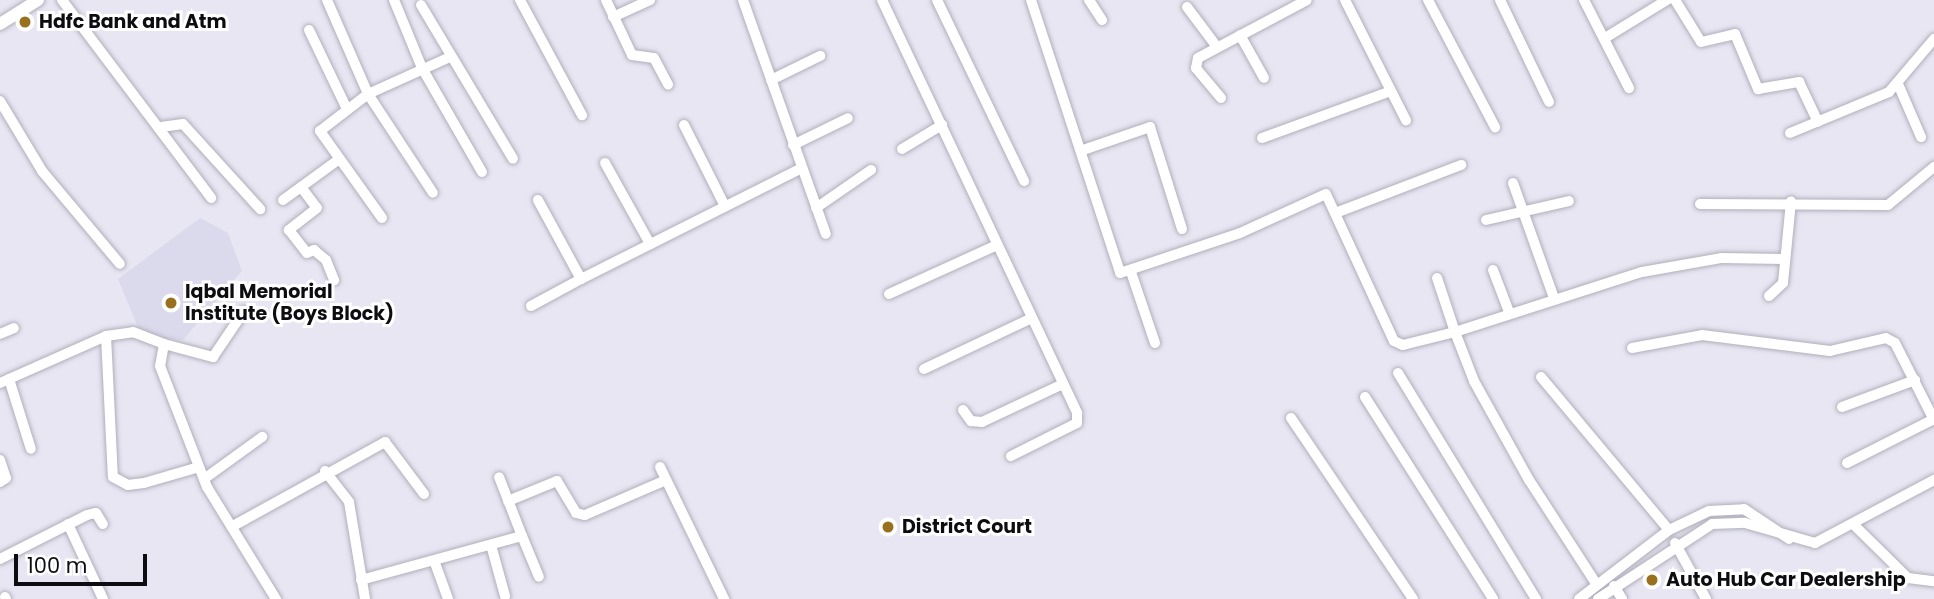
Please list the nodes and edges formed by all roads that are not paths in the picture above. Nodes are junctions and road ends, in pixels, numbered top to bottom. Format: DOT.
graph roads {
  1 [pos="38,0"];
  2 [pos="62,0"];
  3 [pos="327,0"];
  4 [pos="394,0"];
  5 [pos="520,0"];
  6 [pos="606,0"];
  7 [pos="650,0"];
  8 [pos="744,0"];
  9 [pos="882,0"];
  10 [pos="937,0"];
  11 [pos="1031,0"];
  12 [pos="1089,0"];
  13 [pos="1307,0"];
  14 [pos="1345,0"];
  15 [pos="1427,0"];
  16 [pos="1500,0"];
  17 [pos="1584,0"];
  18 [pos="1667,0"];
  19 [pos="1675,0"];
  20 [pos="421,5"];
  21 [pos="1187,7"];
  22 [pos="613,17"];
  23 [pos="1102,20"];
  24 [pos="0,24"];
  25 [pos="309,30"];
  26 [pos="1240,35"];
  27 [pos="1605,38"];
  28 [pos="1934,39"];
  29 [pos="1217,47"];
  30 [pos="820,56"];
  31 [pos="450,57"];
  32 [pos="422,68"];
  33 [pos="1264,78"];
  34 [pos="771,80"];
  35 [pos="668,84"];
  36 [pos="1898,84"];
  37 [pos="1629,88"];
  38 [pos="1391,91"];
  39 [pos="368,94"];
  40 [pos="1221,97"];
  41 [pos="0,101"];
  42 [pos="1549,102"];
  43 [pos="347,109"];
  44 [pos="582,115"];
  45 [pos="848,118"];
  46 [pos="1406,120"];
  47 [pos="1818,122"];
  48 [pos="684,125"];
  49 [pos="942,125"];
  50 [pos="161,127"];
  51 [pos="1495,127"];
  52 [pos="1790,133"];
  53 [pos="1921,137"];
  54 [pos="1262,138"];
  55 [pos="793,145"];
  56 [pos="902,149"];
  57 [pos="1083,150"];
  58 [pos="513,159"];
  59 [pos="338,160"];
  60 [pos="605,163"];
  61 [pos="1461,165"];
  62 [pos="1934,167"];
  63 [pos="800,169"];
  64 [pos="872,170"];
  65 [pos="482,172"];
  66 [pos="1024,181"];
  67 [pos="1513,183"];
  68 [pos="301,187"];
  69 [pos="433,193"];
  70 [pos="211,198"];
  71 [pos="282,200"];
  72 [pos="538,200"];
  73 [pos="1569,201"];
  74 [pos="1791,201"];
  75 [pos="1700,204"];
  76 [pos="725,206"];
  77 [pos="816,208"];
  78 [pos="260,209"];
  79 [pos="1523,211"];
  80 [pos="1338,212"];
  81 [pos="382,218"];
  82 [pos="1486,220"];
  83 [pos="1182,229"];
  84 [pos="826,234"];
  85 [pos="650,244"];
  86 [pos="997,245"];
  87 [pos="1784,259"];
  88 [pos="120,264"];
  89 [pos="1493,270"];
  90 [pos="1131,272"];
  91 [pos="1437,278"];
  92 [pos="581,279"];
  93 [pos="334,280"];
  94 [pos="889,294"];
  95 [pos="1769,296"];
  96 [pos="1553,298"];
  97 [pos="531,306"];
  98 [pos="244,311"];
  99 [pos="1509,312"];
  100 [pos="1030,319"];
  101 [pos="14,328"];
  102 [pos="1455,332"];
  103 [pos="0,334"];
  104 [pos="106,336"];
  105 [pos="1155,343"];
  106 [pos="164,344"];
  107 [pos="1632,348"];
  108 [pos="924,369"];
  109 [pos="1398,373"];
  110 [pos="1541,377"];
  111 [pos="1914,380"];
  112 [pos="5,381"];
  113 [pos="1061,384"];
  114 [pos="1364,397"];
  115 [pos="1842,407"];
  116 [pos="963,410"];
  117 [pos="1291,418"];
  118 [pos="1934,420"];
  119 [pos="262,437"];
  120 [pos="31,449"];
  121 [pos="1011,456"];
  122 [pos="0,460"];
  123 [pos="1847,463"];
  124 [pos="199,467"];
  125 [pos="660,467"];
  126 [pos="325,471"];
  127 [pos="499,477"];
  128 [pos="204,479"];
  129 [pos="666,480"];
  130 [pos="1934,480"];
  131 [pos="0,482"];
  132 [pos="424,494"];
  133 [pos="508,501"];
  134 [pos="68,524"];
  135 [pos="103,524"];
  136 [pos="1854,525"];
  137 [pos="233,526"];
  138 [pos="1669,530"];
  139 [pos="522,536"];
  140 [pos="1791,540"];
  141 [pos="1675,543"];
  142 [pos="491,545"];
  143 [pos="0,559"];
  144 [pos="435,563"];
  145 [pos="539,578"];
  146 [pos="361,580"];
  147 [pos="1934,581"];
  148 [pos="1597,585"];
  149 [pos="1614,586"];
  150 [pos="505,597"];
  151 [pos="103,599"];
  152 [pos="276,599"];
  153 [pos="365,599"];
  154 [pos="448,599"];
  155 [pos="724,599"];
  156 [pos="1413,599"];
  157 [pos="1493,599"];
  158 [pos="1536,599"];
  159 [pos="1579,599"];
  160 [pos="1598,599"];
  161 [pos="1622,599"];
  162 [pos="1706,599"];
  1 -- 24 [label="main road"];
  2 -- 50 [label="street"];
  3 -- 39 [label="street"];
  4 -- 32 [label="street"];
  5 -- 44 [label="street"];
  6 -- 22 [label="street"];
  7 -- 22 [label="street"];
  8 -- 34 [label="street"];
  9 -- 49 [label="street"];
  10 -- 66 [label="street"];
  11 -- 57 [label="street"];
  12 -- 23 [label="street"];
  13 -- 26 [label="street"];
  14 -- 38 [label="street"];
  15 -- 51 [label="street"];
  16 -- 42 [label="street"];
  17 -- 27 [label="street"];
  18 -- 27 [label="street"];
  19 -- 47 [label="street"];
  20 -- 31 [label="street"];
  21 -- 29 [label="street"];
  22 -- 35 [label="street"];
  25 -- 43 [label="street"];
  26 -- 29 [label="street"];
  26 -- 33 [label="street"];
  27 -- 37 [label="street"];
  28 -- 36 [label="street"];
  29 -- 40 [label="street"];
  30 -- 34 [label="street"];
  31 -- 32 [label="street"];
  31 -- 58 [label="street"];
  32 -- 39 [label="street"];
  32 -- 65 [label="street"];
  34 -- 55 [label="street"];
  36 -- 47 [label="street"];
  36 -- 53 [label="street"];
  38 -- 46 [label="street"];
  38 -- 54 [label="street"];
  39 -- 43 [label="street"];
  39 -- 69 [label="street"];
  41 -- 88 [label="street"];
  43 -- 59 [label="street"];
  45 -- 55 [label="street"];
  47 -- 52 [label="street"];
  48 -- 76 [label="street"];
  49 -- 56 [label="street"];
  49 -- 86 [label="street"];
  50 -- 70 [label="street"];
  50 -- 78 [label="street"];
  55 -- 63 [label="street"];
  57 -- 83 [label="street"];
  57 -- 90 [label="street"];
  59 -- 68 [label="street"];
  59 -- 81 [label="street"];
  60 -- 85 [label="street"];
  61 -- 80 [label="street"];
  62 -- 74 [label="street"];
  63 -- 76 [label="street"];
  63 -- 77 [label="street"];
  64 -- 77 [label="street"];
  67 -- 79 [label="street"];
  68 -- 71 [label="street"];
  68 -- 93 [label="street"];
  72 -- 92 [label="street"];
  73 -- 79 [label="street"];
  74 -- 75 [label="street"];
  74 -- 87 [label="street"];
  76 -- 85 [label="street"];
  77 -- 84 [label="street"];
  79 -- 82 [label="street"];
  79 -- 96 [label="street"];
  80 -- 90 [label="street"];
  80 -- 102 [label="street"];
  85 -- 92 [label="street"];
  86 -- 94 [label="street"];
  86 -- 100 [label="street"];
  87 -- 95 [label="street"];
  87 -- 96 [label="street"];
  89 -- 99 [label="street"];
  90 -- 105 [label="street"];
  91 -- 102 [label="street"];
  92 -- 97 [label="street"];
  96 -- 99 [label="street"];
  98 -- 106 [label="street"];
  99 -- 102 [label="street"];
  100 -- 108 [label="street"];
  100 -- 113 [label="street"];
  101 -- 103 [label="street"];
  102 -- 148 [label="street"];
  104 -- 106 [label="street"];
  104 -- 112 [label="street"];
  104 -- 124 [label="street"];
  106 -- 124 [label="street"];
  107 -- 111 [label="street"];
  109 -- 158 [label="street"];
  110 -- 138 [label="street"];
  111 -- 115 [label="street"];
  111 -- 118 [label="street"];
  112 -- 120 [label="street"];
  113 -- 116 [label="street"];
  113 -- 121 [label="street"];
  114 -- 157 [label="street"];
  117 -- 156 [label="street"];
  118 -- 123 [label="street"];
  119 -- 128 [label="street"];
  122 -- 131 [label="street"];
  124 -- 128 [label="street"];
  125 -- 129 [label="street"];
  126 -- 132 [label="street"];
  126 -- 137 [label="street"];
  126 -- 146 [label="street"];
  127 -- 133 [label="street"];
  128 -- 137 [label="street"];
  129 -- 133 [label="street"];
  129 -- 155 [label="street"];
  130 -- 136 [label="street"];
  133 -- 139 [label="street"];
  134 -- 135 [label="street"];
  134 -- 143 [label="street"];
  134 -- 151 [label="street"];
  136 -- 140 [label="street"];
  136 -- 147 [label="street"];
  137 -- 152 [label="street"];
  138 -- 140 [label="street"];
  138 -- 148 [label="street"];
  139 -- 142 [label="street"];
  139 -- 145 [label="street"];
  140 -- 141 [label="street"];
  141 -- 149 [label="street"];
  141 -- 162 [label="street"];
  142 -- 144 [label="street"];
  142 -- 150 [label="street"];
  144 -- 146 [label="street"];
  144 -- 154 [label="street"];
  146 -- 153 [label="street"];
  148 -- 159 [label="street"];
  149 -- 160 [label="street"];
  149 -- 161 [label="street"];
}
